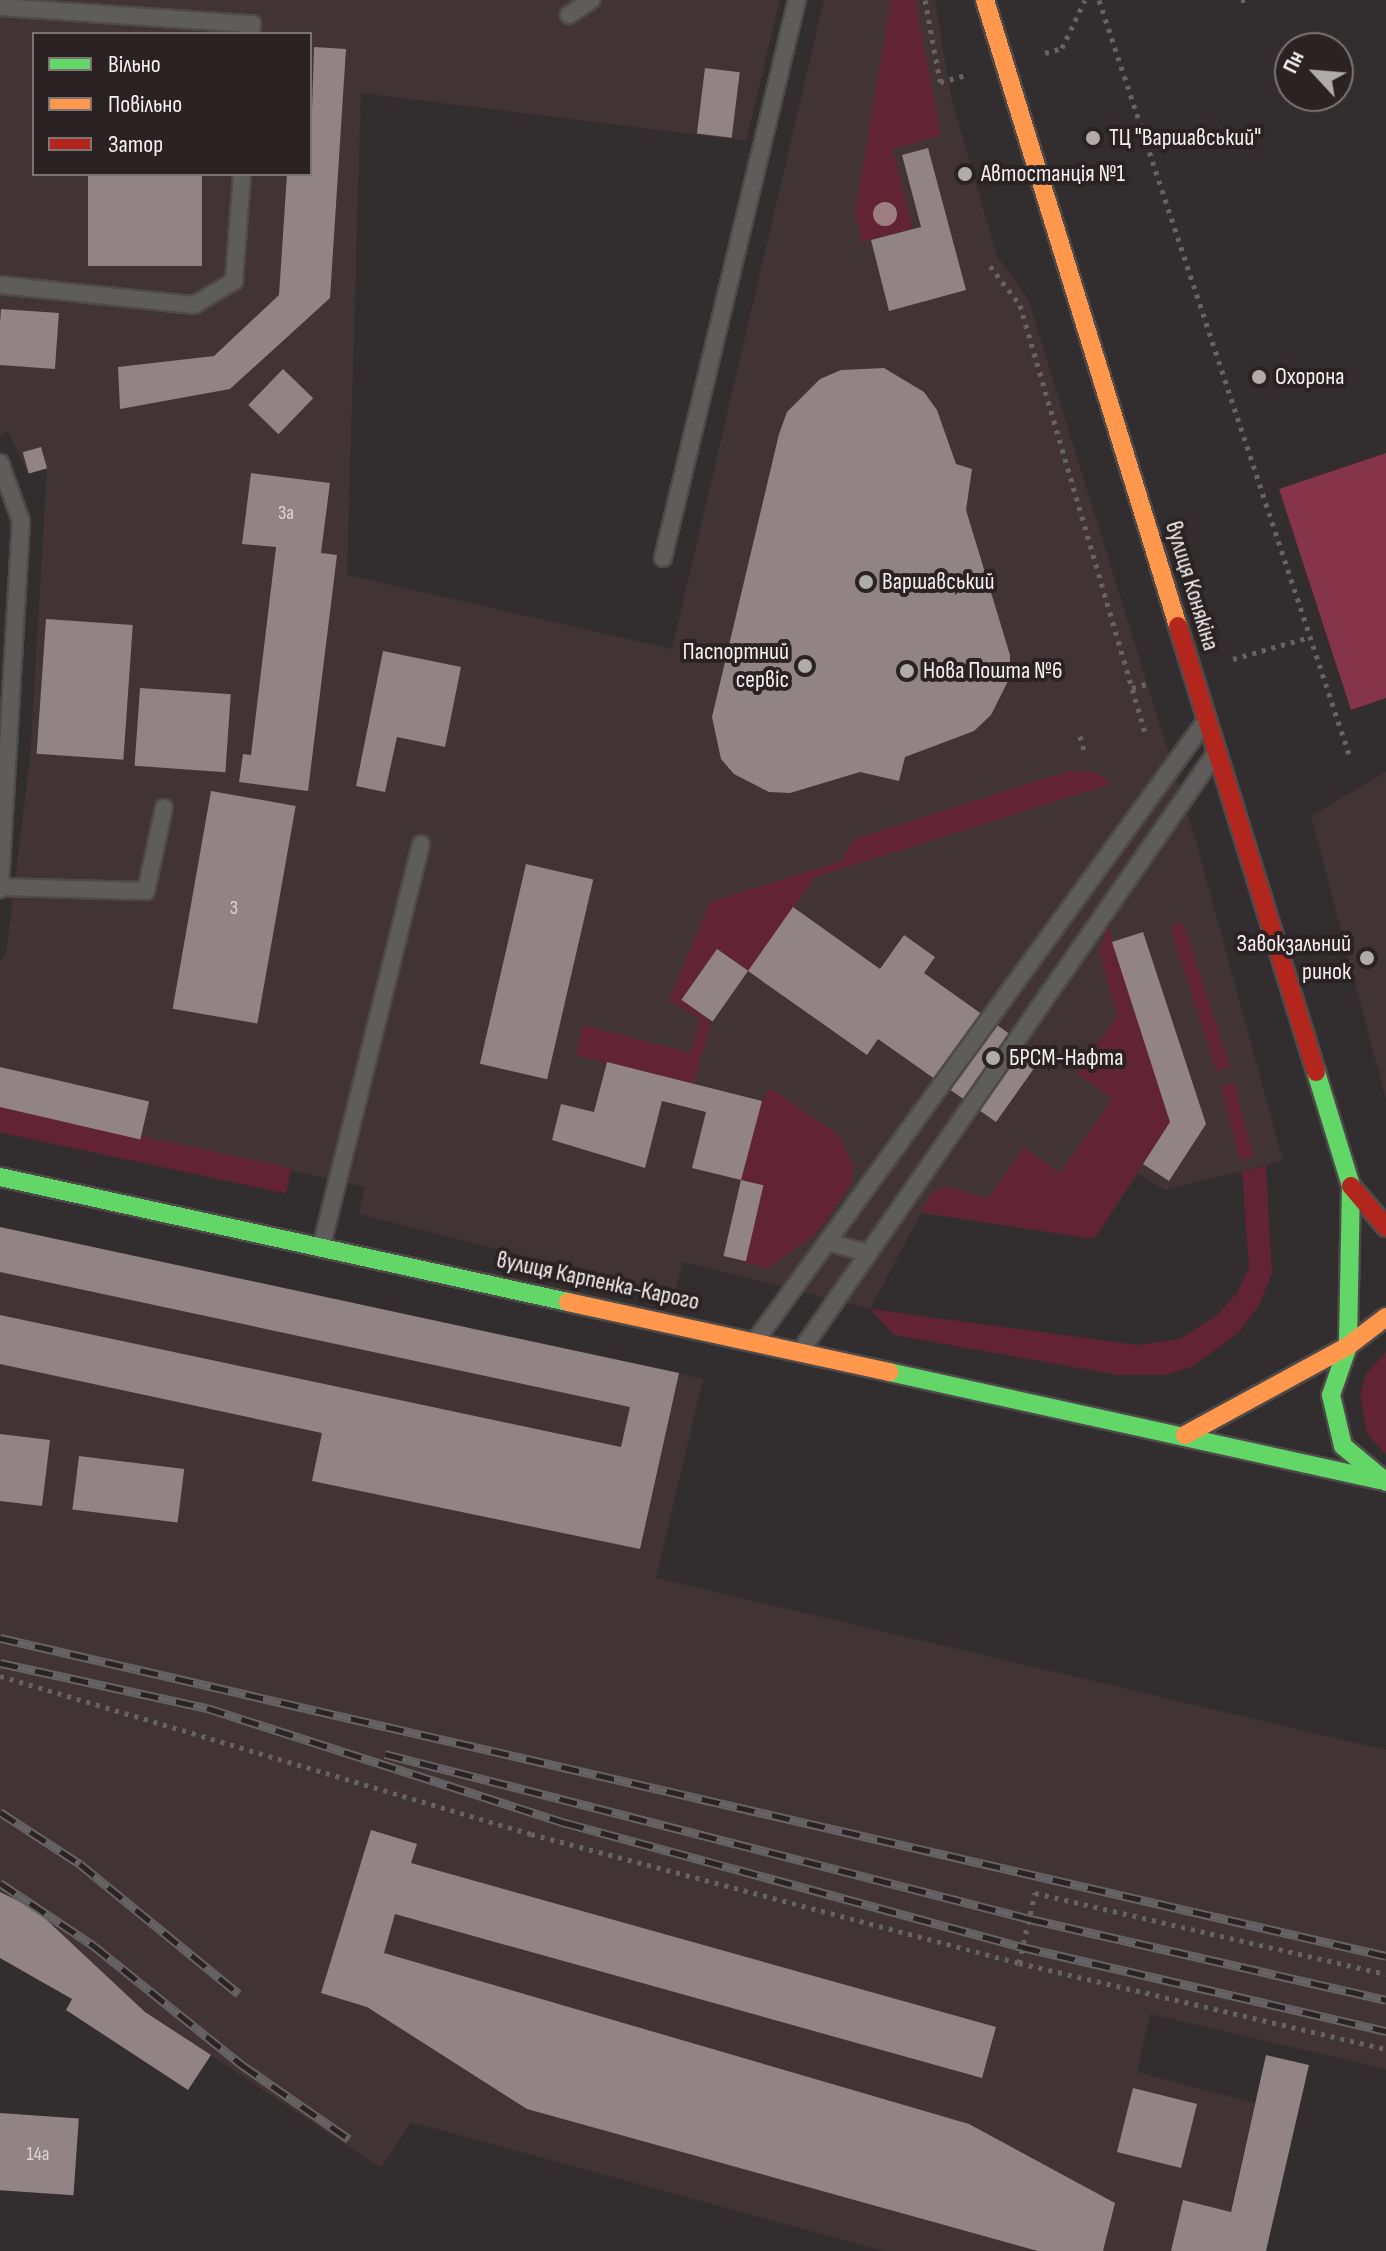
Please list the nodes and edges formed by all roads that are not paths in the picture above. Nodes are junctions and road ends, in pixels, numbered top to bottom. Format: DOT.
graph roads {
  1 [pos="591,0"];
  2 [pos="797,0"];
  3 [pos="985,0"];
  4 [pos="0,7"];
  5 [pos="569,15"];
  6 [pos="251,32"];
  7 [pos="242,176"];
  8 [pos="0,285"];
  9 [pos="0,463"];
  10 [pos="663,558"];
  11 [pos="1207,718"];
  12 [pos="1217,750"];
  13 [pos="164,808"];
  14 [pos="421,844"];
  15 [pos="0,888"];
  16 [pos="0,1177"];
  17 [pos="1351,1186"];
  18 [pos="1386,1227"];
  19 [pos="827,1242"];
  20 [pos="322,1246"];
  21 [pos="868,1253"];
  22 [pos="1386,1317"];
  23 [pos="756,1340"];
  24 [pos="1348,1346"];
  25 [pos="801,1350"];
  26 [pos="1185,1435"];
  27 [pos="1383,1482"];
  1 -- 5 [label="lane"];
  2 -- 10 [label="lane"];
  3 -- 11 [label="main road, вулиця Конякіна"];
  4 -- 6 [label="lane"];
  7 -- 8 [label="lane"];
  9 -- 15 [label="lane"];
  11 -- 12 [label="main road, вулиця Конякіна"];
  11 -- 19 [label="lane"];
  12 -- 17 [label="main road, вулиця Конякіна"];
  12 -- 21 [label="lane"];
  13 -- 15 [label="lane"];
  14 -- 20 [label="lane"];
  16 -- 20 [label="main road, вулиця Карпенка-Карого"];
  17 -- 18 [label="main road"];
  17 -- 24 [label="main road"];
  19 -- 21 [label="lane"];
  19 -- 23 [label="lane"];
  20 -- 23 [label="main road, вулиця Карпенка-Карого"];
  21 -- 25 [label="lane"];
  22 -- 24 [label="main road"];
  23 -- 25 [label="main road, вулиця Карпенка-Карого"];
  24 -- 26 [label="main road"];
  24 -- 27 [label="main road"];
  25 -- 26 [label="main road, вулиця Карпенка-Карого"];
  26 -- 27 [label="main road, вулиця Карпенка-Карого"];
}
